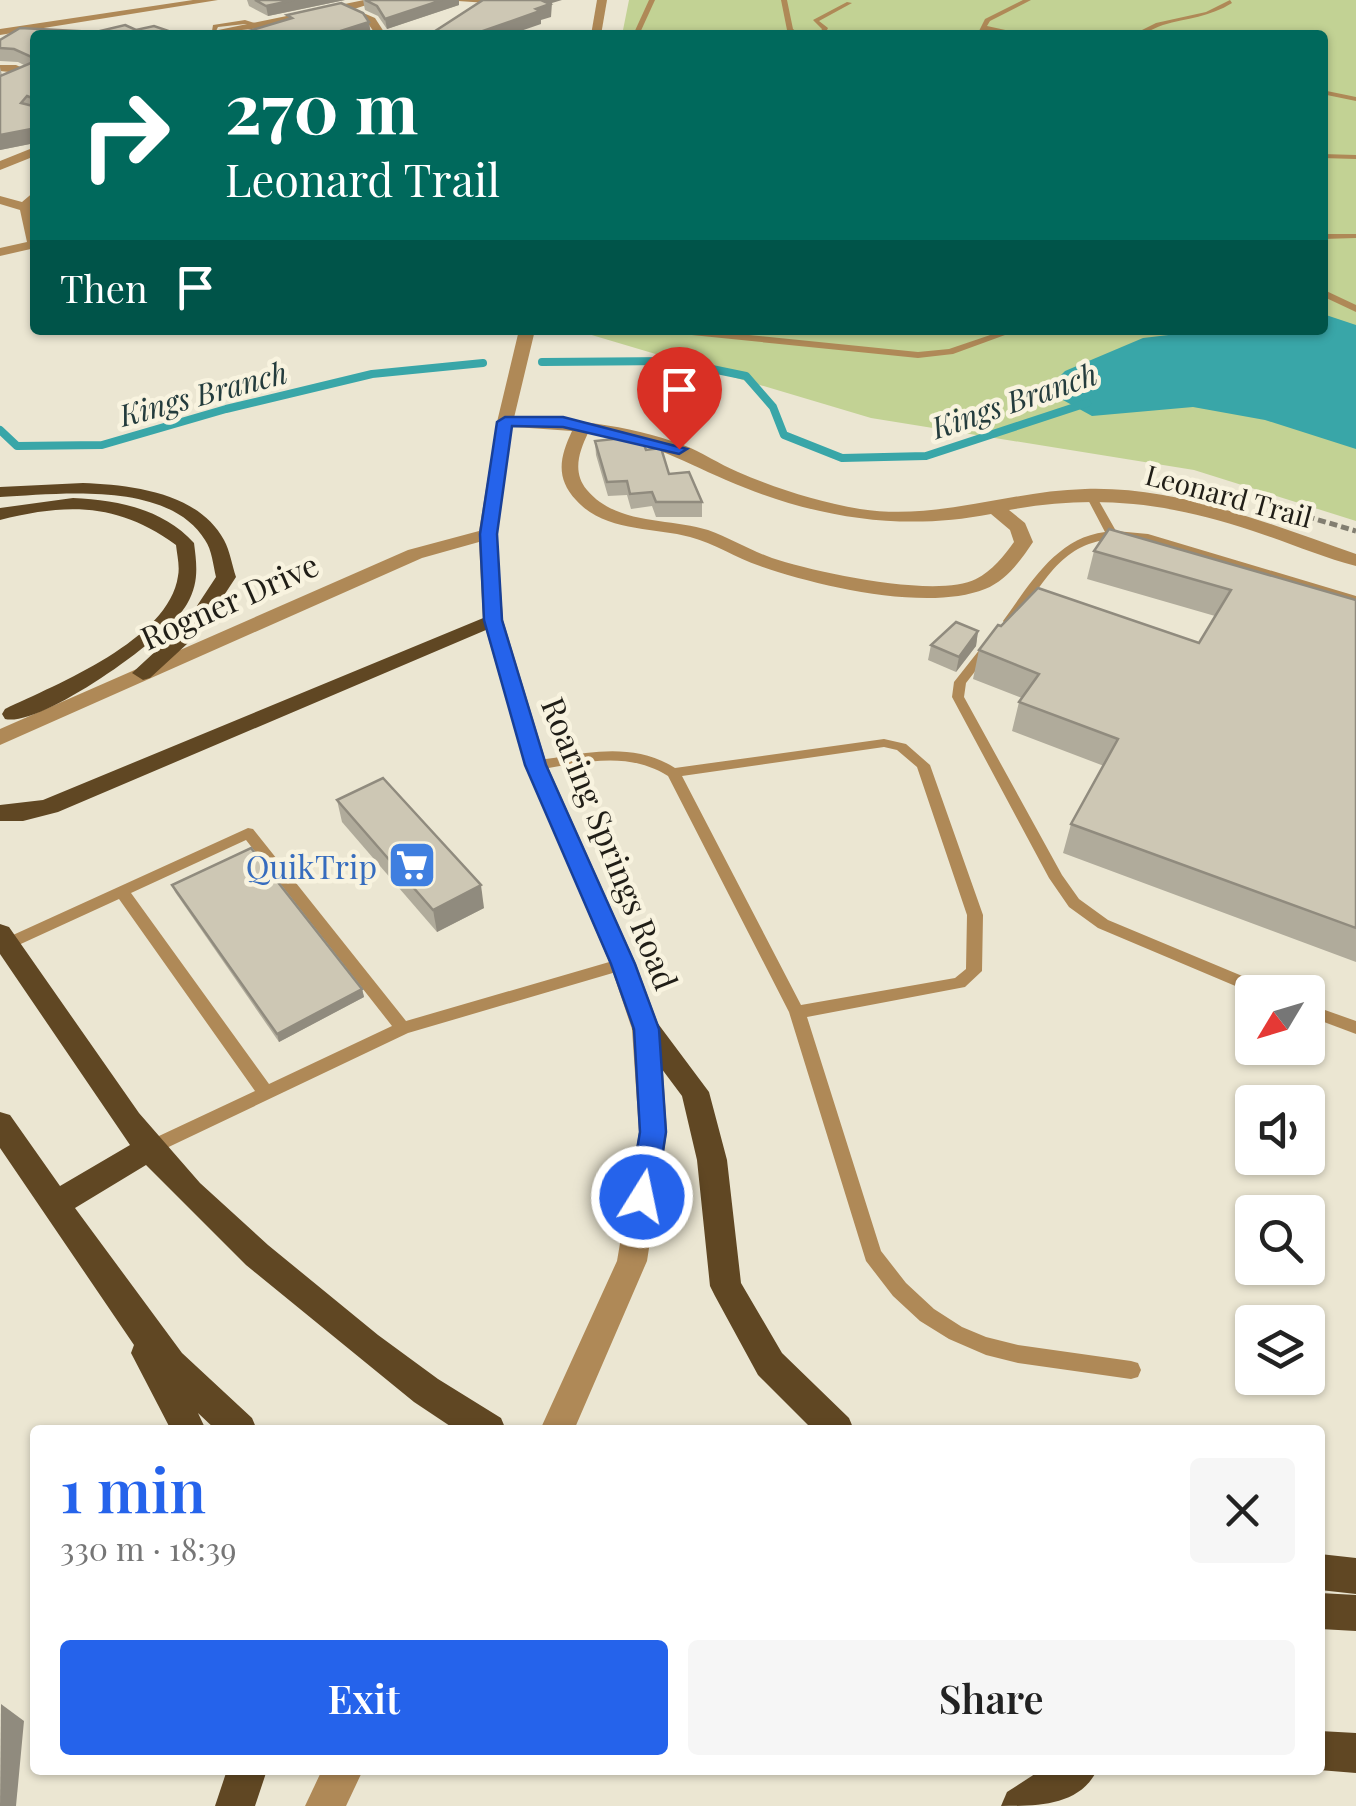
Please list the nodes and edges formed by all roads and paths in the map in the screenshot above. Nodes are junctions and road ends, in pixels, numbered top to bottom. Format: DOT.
graph roads {
  1 [pos="118,0"];
  2 [pos="213,0"];
  3 [pos="300,0"];
  4 [pos="377,0"];
  5 [pos="448,0"];
  6 [pos="488,0"];
  7 [pos="602,0"];
  8 [pos="652,0"];
  9 [pos="784,0"];
  10 [pos="1028,0"];
  11 [pos="850,2"];
  12 [pos="1230,2"];
  13 [pos="344,8"];
  14 [pos="139,11"];
  15 [pos="328,12"];
  16 [pos="257,30"];
  17 [pos="377,30"];
  18 [pos="597,30"];
  19 [pos="638,30"];
  20 [pos="790,30"];
  21 [pos="824,30"];
  22 [pos="982,30"];
  23 [pos="1145,30"];
  24 [pos="0,32"];
  25 [pos="0,68"];
  26 [pos="0,84"];
  27 [pos="1328,93"];
  28 [pos="1356,98"];
  29 [pos="30,153"];
  30 [pos="1328,156"];
  31 [pos="1356,157"];
  32 [pos="2,163"];
  33 [pos="30,166"];
  34 [pos="0,200"];
  35 [pos="30,201"];
  36 [pos="1356,236"];
  37 [pos="1328,237"];
  38 [pos="30,245"];
  39 [pos="0,252"];
  40 [pos="1328,295"];
  41 [pos="1356,309"];
  42 [pos="525,335"];
  43 [pos="733,335"];
  44 [pos="999,335"];
  45 [pos="505,422"];
  46 [pos="582,426"];
  47 [pos="0,492"];
  48 [pos="1090,494"];
  49 [pos="996,510"];
  50 [pos="1291,513"];
  51 [pos="0,514"];
  52 [pos="1110,531"];
  53 [pos="1356,531"];
  54 [pos="488,534"];
  55 [pos="1356,560"];
  56 [pos="1356,600"];
  57 [pos="493,620"];
  58 [pos="143,673"];
  59 [pos="7,716"];
  60 [pos="0,738"];
  61 [pos="536,765"];
  62 [pos="673,773"];
  63 [pos="0,813"];
  64 [pos="122,891"];
  65 [pos="4,939"];
  66 [pos="623,964"];
  67 [pos="1235,979"];
  68 [pos="796,1012"];
  69 [pos="1325,1016"];
  70 [pos="402,1028"];
  71 [pos="1356,1028"];
  72 [pos="646,1029"];
  73 [pos="266,1093"];
  74 [pos="0,1124"];
  75 [pos="150,1148"];
  76 [pos="53,1205"];
  77 [pos="113,1292"];
  78 [pos="1131,1370"];
  79 [pos="186,1425"];
  80 [pos="235,1425"];
  81 [pos="480,1425"];
  82 [pos="559,1425"];
  83 [pos="832,1425"];
  84 [pos="1325,1573"];
  85 [pos="1356,1576"];
  86 [pos="1325,1611"];
  87 [pos="1356,1613"];
  88 [pos="1325,1751"];
  89 [pos="1356,1753"];
  90 [pos="244,1775"];
  91 [pos="341,1775"];
  92 [pos="1069,1775"];
  93 [pos="235,1806"];
  94 [pos="324,1806"];
  95 [pos="1022,1806"];
  1 -- 14 [label="street"];
  2 -- 14 [label="street"];
  3 -- 15 [label="street"];
  4 -- 13 [label="street"];
  5 -- 6 [label="street"];
  7 -- 18 [label="street"];
  8 -- 19 [label="lane"];
  9 -- 20 [label="lane"];
  10 -- 22 [label="lane"];
  11 -- 21 [label="lane"];
  12 -- 23 [label="lane"];
  13 -- 15 [label="street"];
  13 -- 17 [label="street"];
  14 -- 24 [label="street"];
  15 -- 16 [label="street"];
  25 -- 26 [label="street"];
  27 -- 28 [label="lane"];
  29 -- 32 [label="street"];
  30 -- 31 [label="lane"];
  32 -- 33 [label="street"];
  34 -- 35 [label="street"];
  36 -- 37 [label="lane"];
  38 -- 39 [label="street"];
  40 -- 41 [label="lane"];
  42 -- 45 [label="street, Roaring Springs Road"];
  43 -- 44 [label="lane"];
  45 -- 46 [label="street, Leonard Trail"];
  45 -- 54 [label="street, Roaring Springs Road"];
  46 -- 49 [label="street, Leonard Trail"];
  46 -- 49 [label="street"];
  47 -- 58 [label="main road"];
  48 -- 49 [label="street, Leonard Trail"];
  48 -- 52 [label="lane"];
  48 -- 55 [label="street, Leonard Trail"];
  50 -- 53 [label="path"];
  51 -- 59 [label="main road"];
  52 -- 56 [label="lane"];
  52 -- 67 [label="lane"];
  54 -- 57 [label="street, Roaring Springs Road"];
  54 -- 58 [label="street, Rogner Drive"];
  57 -- 61 [label="street, Roaring Springs Road"];
  57 -- 63 [label="main road"];
  58 -- 60 [label="street, Rogner Drive"];
  61 -- 62 [label="lane"];
  61 -- 66 [label="street, Roaring Springs Road"];
  62 -- 68 [label="lane"];
  62 -- 68 [label="lane"];
  64 -- 65 [label="lane"];
  64 -- 70 [label="lane"];
  64 -- 73 [label="lane"];
  65 -- 75 [label="main road"];
  66 -- 70 [label="lane"];
  66 -- 72 [label="street, Roaring Springs Road"];
  68 -- 78 [label="lane"];
  69 -- 71 [label="lane"];
  70 -- 73 [label="lane"];
  72 -- 82 [label="street, Roaring Springs Road"];
  72 -- 83 [label="main road"];
  73 -- 75 [label="lane"];
  74 -- 76 [label="main road"];
  75 -- 76 [label="main road"];
  75 -- 81 [label="main road"];
  76 -- 77 [label="main road"];
  77 -- 79 [label="main road"];
  77 -- 80 [label="main road"];
  84 -- 85 [label="main road"];
  86 -- 87 [label="main road"];
  88 -- 89 [label="main road"];
  90 -- 93 [label="main road"];
  91 -- 94 [label="street"];
  92 -- 95 [label="main road"];
}
